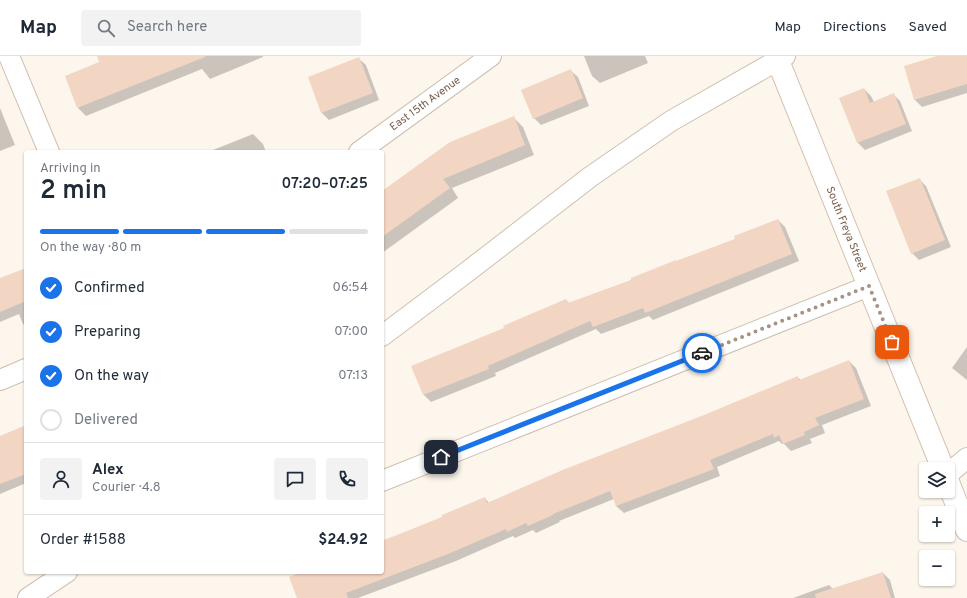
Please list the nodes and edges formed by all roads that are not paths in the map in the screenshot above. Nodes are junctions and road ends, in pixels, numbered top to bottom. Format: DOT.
graph roads {
  1 [pos="10,56"];
  2 [pos="491,56"];
  3 [pos="780,57"];
  4 [pos="48,150"];
  5 [pos="362,150"];
  6 [pos="869,286"];
  7 [pos="384,334"];
  8 [pos="24,370"];
  9 [pos="0,380"];
  10 [pos="967,458"];
  11 [pos="940,462"];
  12 [pos="955,468"];
  13 [pos="384,480"];
  14 [pos="954,498"];
  15 [pos="967,530"];
  16 [pos="64,574"];
  17 [pos="28,598"];
  1 -- 4 [label="street"];
  2 -- 5 [label="street, East 15th Avenue"];
  3 -- 6 [label="main road, South Freya Street"];
  3 -- 7 [label="street"];
  6 -- 11 [label="main road, South Freya Street"];
  6 -- 13 [label="street"];
  8 -- 9 [label="street"];
  10 -- 12 [label="street"];
  14 -- 15 [label="main road"];
  16 -- 17 [label="street"];
}
